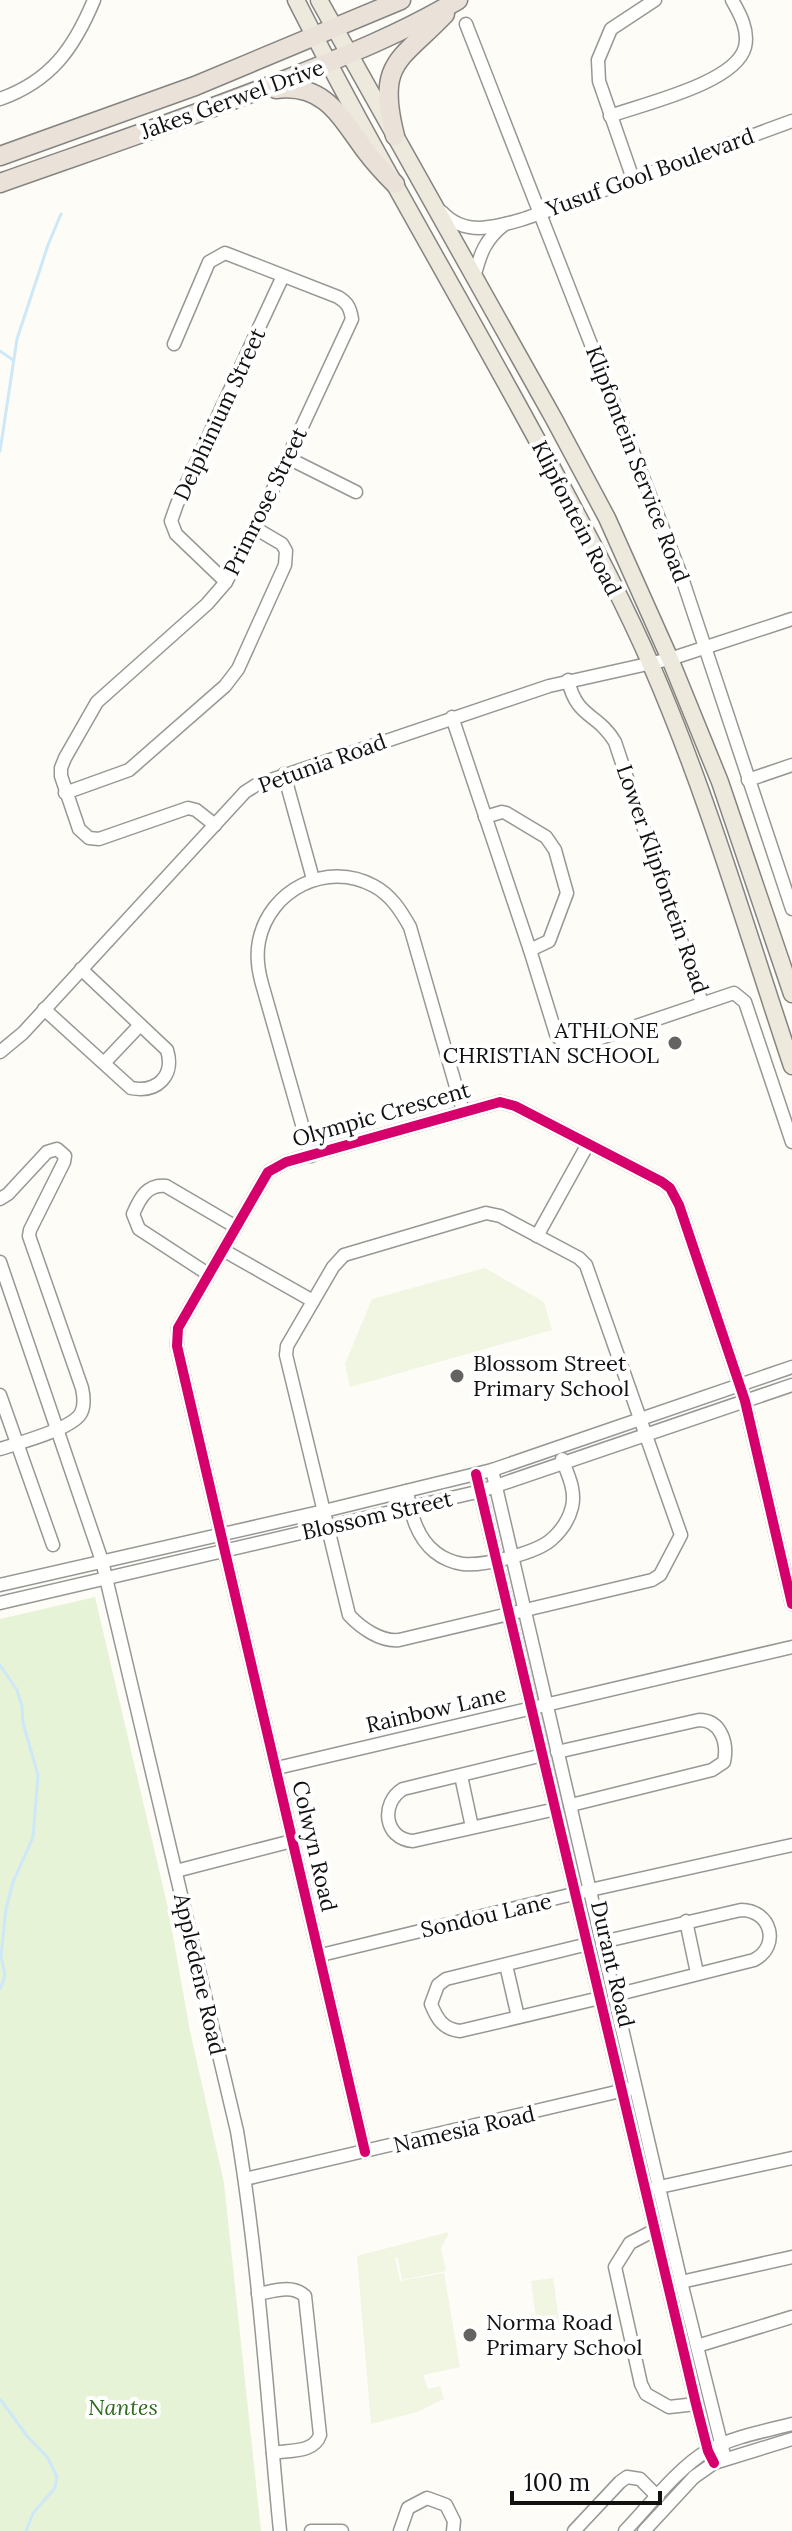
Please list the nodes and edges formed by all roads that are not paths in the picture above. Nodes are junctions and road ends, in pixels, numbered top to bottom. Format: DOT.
graph roads {
  1 [pos="94,0"];
  2 [pos="296,0"];
  3 [pos="319,0"];
  4 [pos="401,0"];
  5 [pos="458,0"];
  6 [pos="655,0"];
  7 [pos="732,0"];
  8 [pos="466,24"];
  9 [pos="335,28"];
  10 [pos="315,36"];
  11 [pos="350,54"];
  12 [pos="329,63"];
  13 [pos="256,91"];
  14 [pos="0,99"];
  15 [pos="610,116"];
  16 [pos="792,121"];
  17 [pos="395,136"];
  18 [pos="0,156"];
  19 [pos="633,179"];
  20 [pos="0,183"];
  21 [pos="395,184"];
  22 [pos="431,201"];
  23 [pos="540,213"];
  24 [pos="507,222"];
  25 [pos="283,276"];
  26 [pos="474,278"];
  27 [pos="174,344"];
  28 [pos="288,458"];
  29 [pos="356,492"];
  30 [pos="255,528"];
  31 [pos="226,582"];
  32 [pos="792,619"];
  33 [pos="705,647"];
  34 [pos="670,659"];
  35 [pos="651,664"];
  36 [pos="568,680"];
  37 [pos="452,717"];
  38 [pos="792,765"];
  39 [pos="284,774"];
  40 [pos="748,780"];
  41 [pos="65,793"];
  42 [pos="485,817"];
  43 [pos="215,825"];
  44 [pos="313,879"];
  45 [pos="788,884"];
  46 [pos="792,909"];
  47 [pos="530,950"];
  48 [pos="81,969"];
  49 [pos="792,994"];
  50 [pos="702,1003"];
  51 [pos="44,1009"];
  52 [pos="140,1025"];
  53 [pos="0,1052"];
  54 [pos="104,1063"];
  55 [pos="792,1066"];
  56 [pos="463,1111"];
  57 [pos="792,1142"];
  58 [pos="588,1144"];
  59 [pos="311,1156"];
  60 [pos="0,1199"];
  61 [pos="236,1227"];
  62 [pos="537,1236"];
  63 [pos="223,1250"];
  64 [pos="0,1262"];
  65 [pos="208,1274"];
  66 [pos="313,1301"];
  67 [pos="792,1367"];
  68 [pos="740,1385"];
  69 [pos="792,1385"];
  70 [pos="0,1395"];
  71 [pos="745,1401"];
  72 [pos="641,1419"];
  73 [pos="56,1429"];
  74 [pos="646,1434"];
  75 [pos="17,1443"];
  76 [pos="559,1448"];
  77 [pos="0,1449"];
  78 [pos="564,1464"];
  79 [pos="492,1470"];
  80 [pos="476,1474"];
  81 [pos="496,1487"];
  82 [pos="407,1491"];
  83 [pos="481,1491"];
  84 [pos="410,1509"];
  85 [pos="324,1511"];
  86 [pos="327,1527"];
  87 [pos="222,1534"];
  88 [pos="53,1545"];
  89 [pos="225,1549"];
  90 [pos="511,1556"];
  91 [pos="497,1559"];
  92 [pos="102,1561"];
  93 [pos="106,1577"];
  94 [pos="0,1585"];
  95 [pos="0,1603"];
  96 [pos="792,1604"];
  97 [pos="524,1610"];
  98 [pos="510,1613"];
  99 [pos="792,1647"];
  100 [pos="539,1705"];
  101 [pos="557,1752"];
  102 [pos="543,1755"];
  103 [pos="277,1768"];
  104 [pos="461,1776"];
  105 [pos="571,1805"];
  106 [pos="556,1809"];
  107 [pos="472,1827"];
  108 [pos="292,1841"];
  109 [pos="792,1845"];
  110 [pos="176,1871"];
  111 [pos="590,1890"];
  112 [pos="576,1894"];
  113 [pos="686,1921"];
  114 [pos="602,1942"];
  115 [pos="588,1944"];
  116 [pos="321,1955"];
  117 [pos="506,1965"];
  118 [pos="697,1973"];
  119 [pos="615,1995"];
  120 [pos="600,1998"];
  121 [pos="518,2017"];
  122 [pos="636,2087"];
  123 [pos="622,2091"];
  124 [pos="365,2152"];
  125 [pos="792,2158"];
  126 [pos="245,2179"];
  127 [pos="660,2188"];
  128 [pos="645,2190"];
  129 [pos="655,2230"];
  130 [pos="792,2257"];
  131 [pos="681,2282"];
  132 [pos="258,2294"];
  133 [pos="689,2314"];
  134 [pos="675,2316"];
  135 [pos="792,2317"];
  136 [pos="697,2346"];
  137 [pos="696,2404"];
  138 [pos="792,2424"];
  139 [pos="792,2439"];
  140 [pos="721,2445"];
  141 [pos="273,2453"];
  142 [pos="716,2457"];
  143 [pos="658,2497"];
  144 [pos="280,2531"];
  145 [pos="311,2531"];
  146 [pos="342,2531"];
  147 [pos="400,2531"];
  148 [pos="453,2531"];
  149 [pos="574,2531"];
  150 [pos="625,2531"];
  151 [pos="644,2531"];
  1 -- 14 [label="street"];
  2 -- 10 [label="main road, Klipfontein Road"];
  3 -- 9 [label="main road, Klipfontein Road"];
  4 -- 9 [label="highway, Jakes Gerwel Drive"];
  5 -- 11 [label="highway, Jakes Gerwel Drive"];
  5 -- 17 [label="highway"];
  6 -- 15 [label="street"];
  7 -- 15 [label="street"];
  8 -- 23 [label="street, Klipfontein Service Road"];
  9 -- 10 [label="highway, Jakes Gerwel Drive"];
  9 -- 11 [label="main road, Klipfontein Road"];
  10 -- 12 [label="main road, Klipfontein Road"];
  10 -- 18 [label="highway, Jakes Gerwel Drive"];
  11 -- 12 [label="highway, Jakes Gerwel Drive"];
  11 -- 17 [label="main road, Klipfontein Road"];
  12 -- 13 [label="highway, Jakes Gerwel Drive"];
  12 -- 21 [label="main road, Klipfontein Road"];
  13 -- 20 [label="highway, Jakes Gerwel Drive"];
  13 -- 21 [label="highway"];
  15 -- 19 [label="street"];
  16 -- 19 [label="street, Yusuf Gool Boulevard"];
  17 -- 22 [label="main road, Klipfontein Road"];
  19 -- 23 [label="street, Yusuf Gool Boulevard"];
  21 -- 35 [label="main road, Klipfontein Road"];
  22 -- 24 [label="street, Yusuf Gool Boulevard"];
  22 -- 26 [label="main road, Klipfontein Road"];
  23 -- 24 [label="street, Yusuf Gool Boulevard"];
  23 -- 33 [label="street, Klipfontein Service Road"];
  24 -- 26 [label="street"];
  25 -- 27 [label="street, Primrose Street"];
  25 -- 28 [label="street, Primrose Street"];
  25 -- 31 [label="street, Delphinium Street"];
  26 -- 34 [label="main road, Klipfontein Road"];
  28 -- 29 [label="street"];
  28 -- 30 [label="street, Primrose Street"];
  30 -- 31 [label="street, Primrose Street"];
  30 -- 41 [label="street"];
  31 -- 41 [label="street, Primrose Street"];
  32 -- 33 [label="street, Petunia Road"];
  33 -- 34 [label="street, Petunia Road"];
  33 -- 40 [label="street, Klipfontein Service Road"];
  34 -- 35 [label="street, Petunia Road"];
  34 -- 49 [label="main road, Klipfontein Road"];
  35 -- 36 [label="street, Petunia Road"];
  35 -- 55 [label="main road, Klipfontein Road"];
  36 -- 37 [label="street, Petunia Road"];
  36 -- 50 [label="street, Lower Klipfontein Road"];
  37 -- 39 [label="street, Petunia Road"];
  37 -- 42 [label="street"];
  38 -- 40 [label="street"];
  39 -- 43 [label="street, Petunia Road"];
  39 -- 44 [label="street"];
  40 -- 45 [label="street, Klipfontein Service Road"];
  41 -- 43 [label="street, Primrose Street"];
  42 -- 47 [label="street"];
  42 -- 47 [label="street"];
  43 -- 48 [label="street, Petunia Road"];
  44 -- 56 [label="street"];
  44 -- 59 [label="street"];
  45 -- 46 [label="street, Klipfontein Service Road"];
  47 -- 50 [label="street"];
  48 -- 51 [label="street, Petunia Road"];
  48 -- 52 [label="street"];
  50 -- 57 [label="street, Lower Klipfontein Road"];
  51 -- 53 [label="street, Petunia Road"];
  51 -- 54 [label="street"];
  52 -- 54 [label="street"];
  52 -- 54 [label="street"];
  56 -- 58 [label="street, Olympic Crescent"];
  56 -- 59 [label="street, Olympic Crescent"];
  58 -- 62 [label="street"];
  58 -- 68 [label="street, Olympic Crescent"];
  59 -- 61 [label="street, Olympic Crescent"];
  60 -- 73 [label="street"];
  61 -- 63 [label="street, Olympic Crescent"];
  61 -- 65 [label="street"];
  62 -- 66 [label="street"];
  62 -- 72 [label="street"];
  63 -- 65 [label="street, Olympic Crescent"];
  63 -- 66 [label="street"];
  64 -- 73 [label="street, Appledene Road"];
  65 -- 87 [label="street, Olympic Crescent"];
  66 -- 85 [label="street"];
  67 -- 68 [label="street, Blossom Street"];
  68 -- 71 [label="street, Olympic Crescent"];
  68 -- 72 [label="street, Blossom Street"];
  69 -- 71 [label="street, Blossom Street"];
  70 -- 75 [label="street"];
  71 -- 74 [label="street, Blossom Street"];
  71 -- 96 [label="street, Olympic Crescent"];
  72 -- 74 [label="street"];
  72 -- 76 [label="street, Blossom Street"];
  73 -- 75 [label="street"];
  73 -- 92 [label="street, Appledene Road"];
  74 -- 78 [label="street, Blossom Street"];
  74 -- 97 [label="street"];
  75 -- 77 [label="street"];
  75 -- 88 [label="street"];
  76 -- 78 [label="street"];
  76 -- 79 [label="street, Blossom Street"];
  78 -- 81 [label="street, Blossom Street"];
  78 -- 90 [label="street"];
  79 -- 80 [label="street, Blossom Street"];
  79 -- 81 [label="street, Durant Road"];
  80 -- 82 [label="street, Blossom Street"];
  80 -- 83 [label="street, Durant Road"];
  81 -- 83 [label="street, Blossom Street"];
  81 -- 90 [label="street, Durant Road"];
  82 -- 84 [label="street"];
  82 -- 85 [label="street, Blossom Street"];
  83 -- 84 [label="street, Blossom Street"];
  83 -- 91 [label="street, Durant Road"];
  84 -- 86 [label="street, Blossom Street"];
  84 -- 91 [label="street"];
  85 -- 86 [label="street"];
  85 -- 87 [label="street, Blossom Street"];
  86 -- 89 [label="street, Blossom Street"];
  86 -- 98 [label="street"];
  87 -- 89 [label="street, Colwyn Road"];
  87 -- 92 [label="street, Blossom Street"];
  89 -- 93 [label="street, Blossom Street"];
  89 -- 103 [label="street, Colwyn Road"];
  90 -- 91 [label="street"];
  90 -- 97 [label="street, Durant Road"];
  91 -- 98 [label="street, Durant Road"];
  92 -- 93 [label="street, Appledene Road"];
  92 -- 94 [label="street, Blossom Street"];
  93 -- 95 [label="street, Blossom Street"];
  93 -- 110 [label="street, Appledene Road"];
  97 -- 98 [label="street"];
  97 -- 100 [label="street, Durant Road"];
  98 -- 100 [label="street, Durant Road"];
  99 -- 100 [label="street, Rainbow Lane"];
  100 -- 101 [label="street, Durant Road"];
  100 -- 102 [label="street, Durant Road"];
  100 -- 103 [label="street, Rainbow Lane"];
  101 -- 105 [label="street, Durant Road"];
  101 -- 105 [label="street"];
  102 -- 104 [label="street"];
  102 -- 106 [label="street, Durant Road"];
  103 -- 108 [label="street, Colwyn Road"];
  104 -- 107 [label="street"];
  104 -- 107 [label="street"];
  105 -- 111 [label="street, Durant Road"];
  106 -- 107 [label="street"];
  106 -- 112 [label="street, Durant Road"];
  108 -- 110 [label="street"];
  108 -- 116 [label="street, Colwyn Road"];
  109 -- 111 [label="street, Sondou Lane"];
  110 -- 126 [label="street, Appledene Road"];
  111 -- 112 [label="street, Sondou Lane"];
  111 -- 114 [label="street, Durant Road"];
  112 -- 115 [label="street, Durant Road"];
  112 -- 116 [label="street, Sondou Lane"];
  113 -- 114 [label="street"];
  113 -- 118 [label="street"];
  113 -- 118 [label="street"];
  114 -- 119 [label="street, Durant Road"];
  115 -- 117 [label="street"];
  115 -- 120 [label="street, Durant Road"];
  116 -- 124 [label="street, Colwyn Road"];
  117 -- 121 [label="street"];
  117 -- 121 [label="street"];
  118 -- 119 [label="street"];
  119 -- 122 [label="street, Durant Road"];
  120 -- 121 [label="street"];
  120 -- 123 [label="street, Durant Road"];
  122 -- 123 [label="street, Namesia Road"];
  122 -- 127 [label="street, Durant Road"];
  123 -- 124 [label="street, Namesia Road"];
  123 -- 128 [label="street, Durant Road"];
  124 -- 126 [label="street, Namesia Road"];
  125 -- 127 [label="street"];
  126 -- 132 [label="street, Appledene Road"];
  127 -- 128 [label="street"];
  127 -- 131 [label="street, Durant Road"];
  128 -- 129 [label="street, Durant Road"];
  129 -- 134 [label="street, Durant Road"];
  129 -- 137 [label="street"];
  130 -- 131 [label="street"];
  131 -- 133 [label="street, Durant Road"];
  132 -- 141 [label="street, Appledene Road"];
  132 -- 141 [label="street"];
  133 -- 134 [label="street"];
  133 -- 136 [label="street, Durant Road"];
  134 -- 137 [label="street, Durant Road"];
  135 -- 136 [label="street"];
  136 -- 140 [label="street, Durant Road"];
  137 -- 142 [label="street, Durant Road"];
  138 -- 140 [label="street"];
  139 -- 142 [label="street"];
  140 -- 142 [label="street"];
  141 -- 144 [label="street, Appledene Road"];
  142 -- 143 [label="street"];
  142 -- 151 [label="street"];
  143 -- 149 [label="street"];
  143 -- 150 [label="street"];
  145 -- 146 [label="street"];
  147 -- 148 [label="street"];
}
